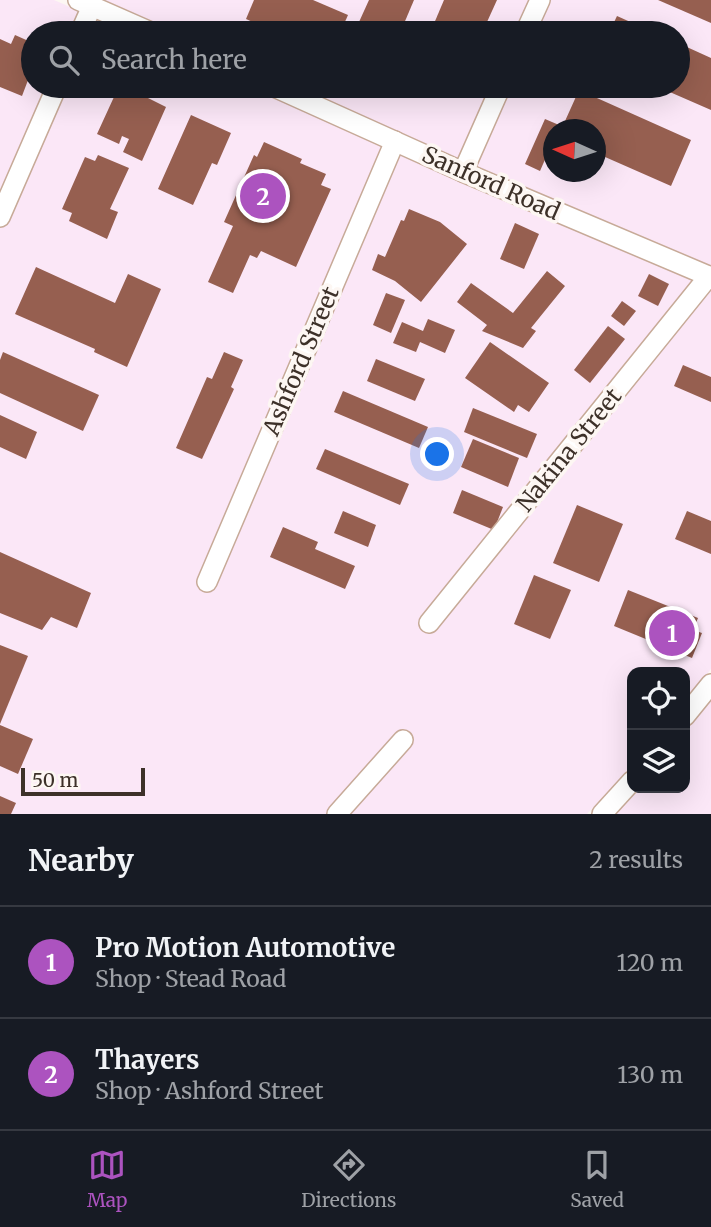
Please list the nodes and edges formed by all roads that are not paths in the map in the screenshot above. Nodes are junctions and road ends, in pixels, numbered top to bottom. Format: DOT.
graph roads {
  1 [pos="540,0"];
  2 [pos="85,3"];
  3 [pos="82,21"];
  4 [pos="126,21"];
  5 [pos="530,21"];
  6 [pos="52,98"];
  7 [pos="299,98"];
  8 [pos="497,98"];
  9 [pos="395,141"];
  10 [pos="463,172"];
  11 [pos="0,217"];
  12 [pos="710,277"];
  13 [pos="207,582"];
  14 [pos="429,623"];
  15 [pos="711,684"];
  16 [pos="690,710"];
  17 [pos="403,740"];
  18 [pos="627,786"];
  19 [pos="337,814"];
  20 [pos="602,814"];
  1 -- 5 [label="street"];
  2 -- 3 [label="street"];
  2 -- 4 [label="street"];
  6 -- 11 [label="street"];
  7 -- 9 [label="street, Sanford Road"];
  8 -- 10 [label="street"];
  9 -- 10 [label="street, Sanford Road"];
  9 -- 13 [label="street, Ashford Street"];
  10 -- 12 [label="street, Sanford Road"];
  12 -- 14 [label="street, Nakina Street"];
  15 -- 16 [label="street"];
  17 -- 19 [label="street"];
  18 -- 20 [label="street"];
}
